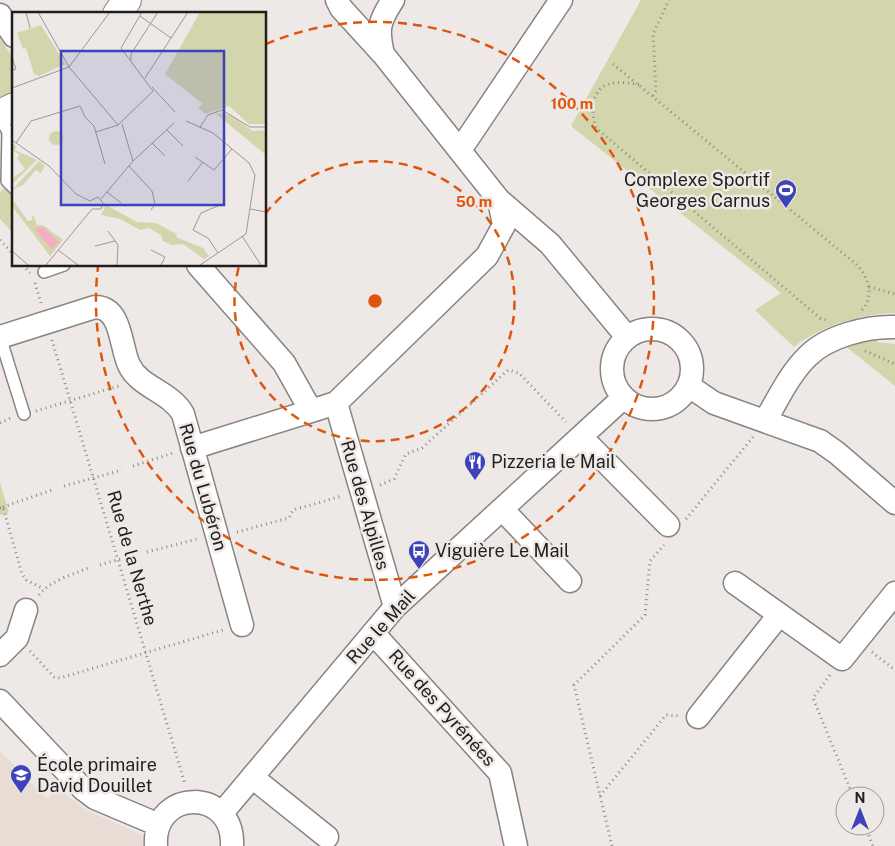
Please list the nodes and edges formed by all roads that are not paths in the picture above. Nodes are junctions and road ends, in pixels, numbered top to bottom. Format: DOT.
graph roads {
  1 [pos="126,0"];
  2 [pos="337,0"];
  3 [pos="393,0"];
  4 [pos="561,0"];
  5 [pos="118,12"];
  6 [pos="0,15"];
  7 [pos="12,33"];
  8 [pos="383,54"];
  9 [pos="12,108"];
  10 [pos="0,114"];
  11 [pos="0,118"];
  12 [pos="460,150"];
  13 [pos="12,186"];
  14 [pos="499,200"];
  15 [pos="61,266"];
  16 [pos="199,266"];
  17 [pos="39,274"];
  18 [pos="895,327"];
  19 [pos="0,337"];
  20 [pos="627,338"];
  21 [pos="689,386"];
  22 [pos="623,398"];
  23 [pos="336,403"];
  24 [pos="311,411"];
  25 [pos="24,414"];
  26 [pos="765,420"];
  27 [pos="581,437"];
  28 [pos="192,448"];
  29 [pos="895,503"];
  30 [pos="502,509"];
  31 [pos="672,530"];
  32 [pos="570,581"];
  33 [pos="736,583"];
  34 [pos="895,593"];
  35 [pos="395,607"];
  36 [pos="26,610"];
  37 [pos="779,615"];
  38 [pos="242,624"];
  39 [pos="373,633"];
  40 [pos="0,655"];
  41 [pos="0,701"];
  42 [pos="698,717"];
  43 [pos="252,777"];
  44 [pos="222,813"];
  45 [pos="157,835"];
  46 [pos="327,837"];
  47 [pos="232,846"];
  48 [pos="516,846"];
  1 -- 5 [label="street"];
  2 -- 8 [label="street"];
  3 -- 8 [label="street"];
  4 -- 12 [label="street"];
  6 -- 7 [label="street"];
  8 -- 12 [label="street"];
  9 -- 10 [label="street"];
  11 -- 13 [label="lane"];
  12 -- 14 [label="street"];
  14 -- 20 [label="street"];
  14 -- 23 [label="street"];
  15 -- 17 [label="lane"];
  16 -- 24 [label="street"];
  18 -- 26 [label="street"];
  19 -- 25 [label="lane"];
  19 -- 28 [label="street, Rue du Lubéron"];
  20 -- 21 [label="street"];
  20 -- 22 [label="street"];
  21 -- 22 [label="street"];
  21 -- 26 [label="street"];
  22 -- 27 [label="street, Rue le Mail"];
  23 -- 24 [label="street"];
  23 -- 35 [label="street, Rue des Alpilles"];
  24 -- 28 [label="street"];
  26 -- 29 [label="street"];
  27 -- 30 [label="street, Rue le Mail"];
  27 -- 31 [label="street"];
  28 -- 38 [label="street, Rue du Lubéron"];
  30 -- 32 [label="street"];
  30 -- 35 [label="street, Rue le Mail"];
  33 -- 37 [label="street"];
  34 -- 37 [label="street"];
  35 -- 39 [label="street, Rue le Mail"];
  36 -- 40 [label="street"];
  37 -- 42 [label="street"];
  39 -- 43 [label="street, Rue le Mail"];
  39 -- 48 [label="street, Rue des Pyrénées"];
  41 -- 45 [label="street"];
  43 -- 44 [label="street, Rue le Mail"];
  43 -- 46 [label="street"];
  44 -- 45 [label="street"];
  44 -- 47 [label="street"];
}
